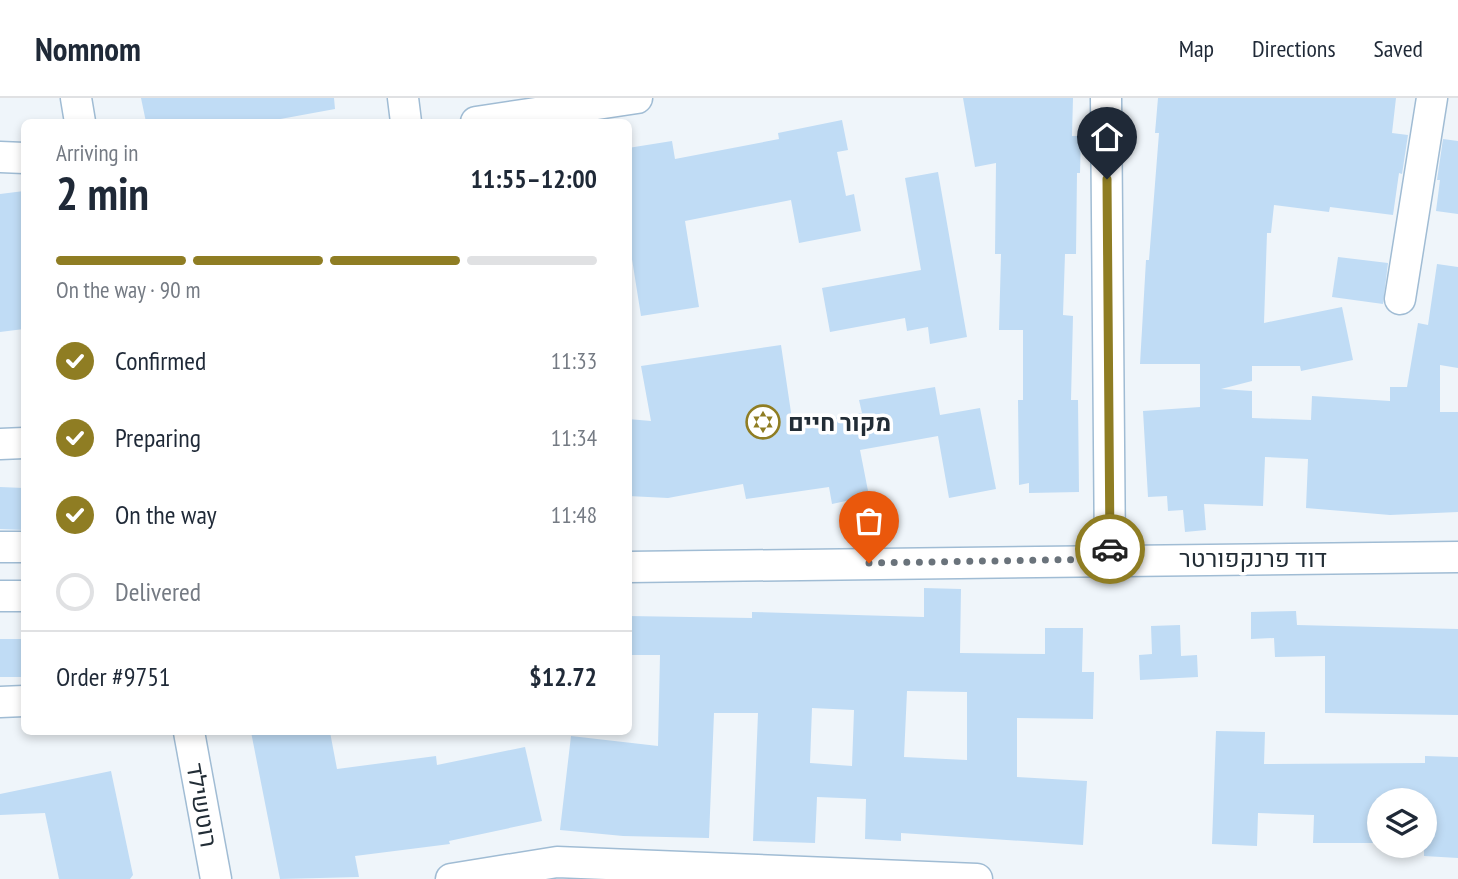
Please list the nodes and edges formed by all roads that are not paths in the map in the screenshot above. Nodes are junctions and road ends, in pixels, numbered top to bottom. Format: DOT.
graph roads {
  1 [pos="76,98"];
  2 [pos="403,98"];
  3 [pos="637,98"];
  4 [pos="1106,98"];
  5 [pos="1432,98"];
  6 [pos="80,119"];
  7 [pos="406,119"];
  8 [pos="496,119"];
  9 [pos="0,158"];
  10 [pos="21,158"];
  11 [pos="1400,299"];
  12 [pos="21,443"];
  13 [pos="0,444"];
  14 [pos="0,547"];
  15 [pos="21,547"];
  16 [pos="1458,557"];
  17 [pos="1110,559"];
  18 [pos="632,567"];
  19 [pos="0,596"];
  20 [pos="21,596"];
  21 [pos="21,701"];
  22 [pos="0,702"];
  23 [pos="190,735"];
  24 [pos="216,879"];
  25 [pos="451,879"];
  26 [pos="977,879"];
  1 -- 6 [label="street"];
  2 -- 7 [label="street"];
  3 -- 8 [label="street"];
  4 -- 17 [label="street"];
  5 -- 11 [label="street"];
  9 -- 10 [label="street"];
  12 -- 13 [label="street"];
  14 -- 15 [label="street"];
  16 -- 17 [label="street, דוד פרנקפורטר"];
  17 -- 18 [label="street, דוד פרנקפורטר"];
  19 -- 20 [label="street"];
  21 -- 22 [label="street"];
  23 -- 24 [label="street, רוטשילד"];
  25 -- 26 [label="street"];
}
